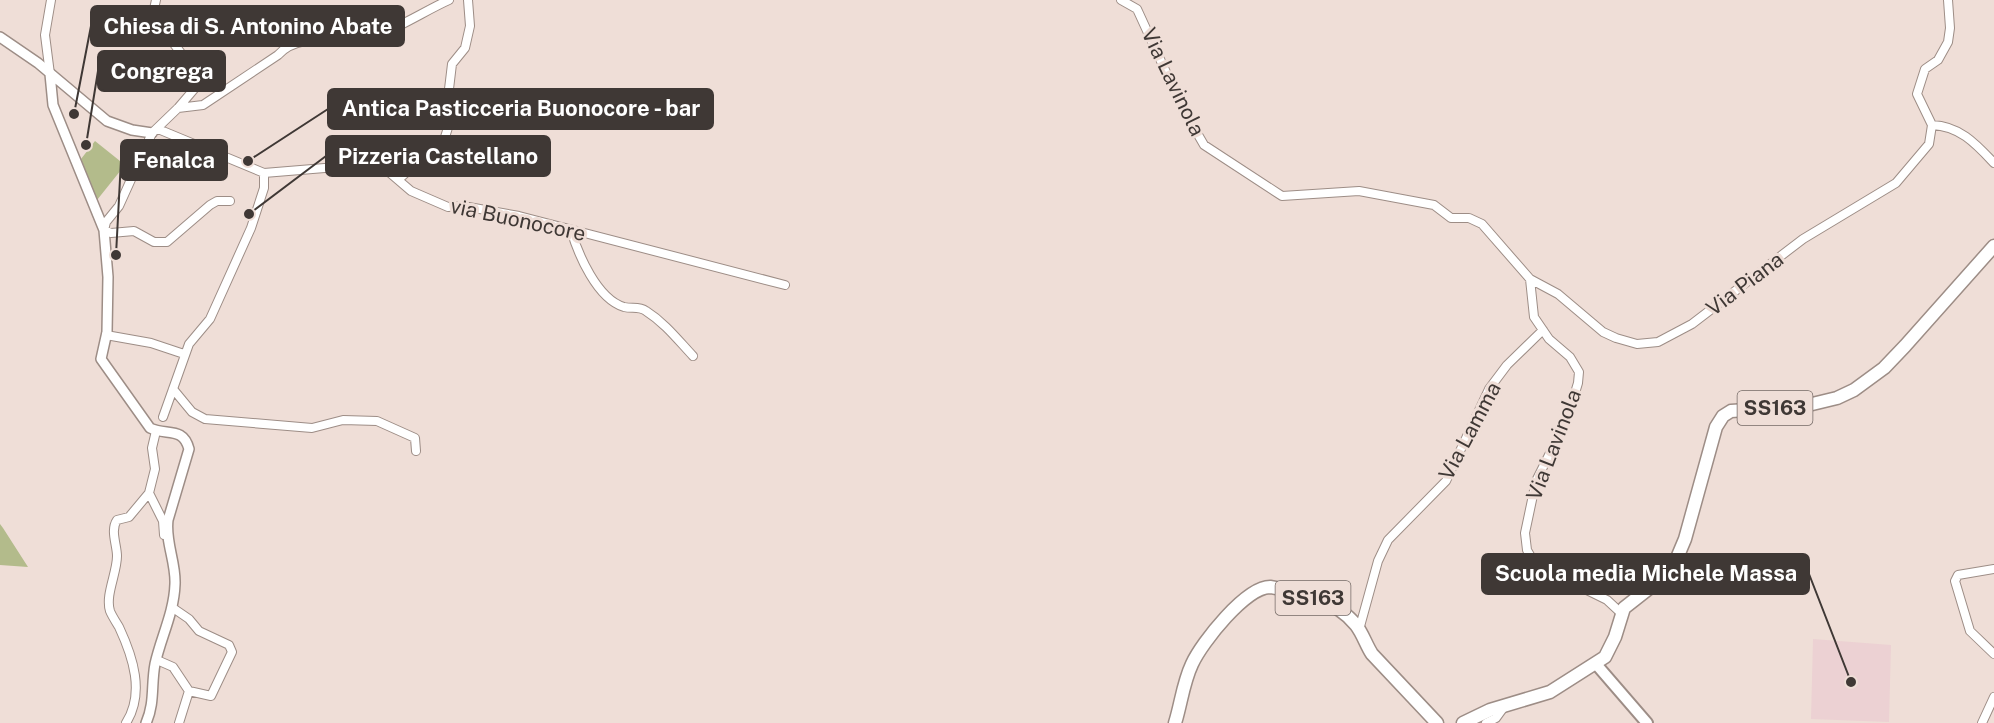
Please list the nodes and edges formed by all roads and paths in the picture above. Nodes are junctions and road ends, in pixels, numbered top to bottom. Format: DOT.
graph roads {
  1 [pos="51,0"];
  2 [pos="156,0"];
  3 [pos="449,0"];
  4 [pos="468,0"];
  5 [pos="1121,0"];
  6 [pos="1948,0"];
  7 [pos="0,37"];
  8 [pos="50,74"];
  9 [pos="64,85"];
  10 [pos="52,99"];
  11 [pos="178,108"];
  12 [pos="1932,125"];
  13 [pos="155,131"];
  14 [pos="1994,163"];
  15 [pos="264,173"];
  16 [pos="399,179"];
  17 [pos="230,201"];
  18 [pos="104,230"];
  19 [pos="571,230"];
  20 [pos="1994,246"];
  21 [pos="1530,279"];
  22 [pos="785,285"];
  23 [pos="1543,330"];
  24 [pos="106,335"];
  25 [pos="184,354"];
  26 [pos="693,356"];
  27 [pos="173,389"];
  28 [pos="163,417"];
  29 [pos="156,431"];
  30 [pos="416,451"];
  31 [pos="149,493"];
  32 [pos="174,564"];
  33 [pos="1994,569"];
  34 [pos="173,608"];
  35 [pos="1621,613"];
  36 [pos="1359,630"];
  37 [pos="1994,654"];
  38 [pos="157,660"];
  39 [pos="1596,664"];
  40 [pos="189,691"];
  41 [pos="1994,697"];
  42 [pos="1418,705"];
  43 [pos="1503,707"];
  44 [pos="126,723"];
  45 [pos="146,723"];
  46 [pos="179,723"];
  47 [pos="1175,723"];
  48 [pos="1428,723"];
  49 [pos="1437,723"];
  50 [pos="1463,723"];
  51 [pos="1486,723"];
  52 [pos="1647,723"];
  53 [pos="1982,723"];
  1 -- 8 [label="street"];
  2 -- 11 [label="street"];
  3 -- 11 [label="street"];
  4 -- 16 [label="street"];
  5 -- 21 [label="street, Via Lavinola"];
  6 -- 12 [label="street"];
  7 -- 8 [label="street"];
  8 -- 9 [label="street"];
  8 -- 10 [label="street"];
  9 -- 10 [label="street"];
  9 -- 13 [label="street"];
  10 -- 18 [label="street"];
  11 -- 13 [label="street"];
  12 -- 14 [label="street"];
  12 -- 21 [label="street, Via Piana"];
  13 -- 15 [label="street, via Buonocore"];
  13 -- 18 [label="street"];
  15 -- 16 [label="street, via Buonocore"];
  15 -- 25 [label="street"];
  16 -- 19 [label="street, via Buonocore"];
  17 -- 18 [label="street"];
  18 -- 24 [label="street"];
  19 -- 22 [label="street, via Buonocore"];
  19 -- 26 [label="street"];
  20 -- 35 [label="main road, SS163"];
  21 -- 23 [label="street, Via Lavinola"];
  23 -- 35 [label="street, Via Lavinola"];
  23 -- 36 [label="street, Via Lamma"];
  24 -- 25 [label="street"];
  24 -- 29 [label="street"];
  25 -- 27 [label="street"];
  27 -- 28 [label="street"];
  27 -- 30 [label="street"];
  29 -- 31 [label="street"];
  29 -- 32 [label="street"];
  31 -- 32 [label="street"];
  31 -- 44 [label="street"];
  32 -- 34 [label="street"];
  33 -- 37 [label="street"];
  34 -- 38 [label="street"];
  34 -- 40 [label="street"];
  35 -- 39 [label="main road, SS163"];
  36 -- 42 [label="main road, SS163"];
  36 -- 47 [label="main road, SS163"];
  38 -- 40 [label="street"];
  38 -- 45 [label="street"];
  39 -- 43 [label="main road, SS163"];
  39 -- 52 [label="main road"];
  40 -- 46 [label="street"];
  41 -- 53 [label="street"];
  42 -- 48 [label="street"];
  42 -- 49 [label="main road, SS163"];
  43 -- 50 [label="main road, SS163"];
  43 -- 51 [label="street"];
}
